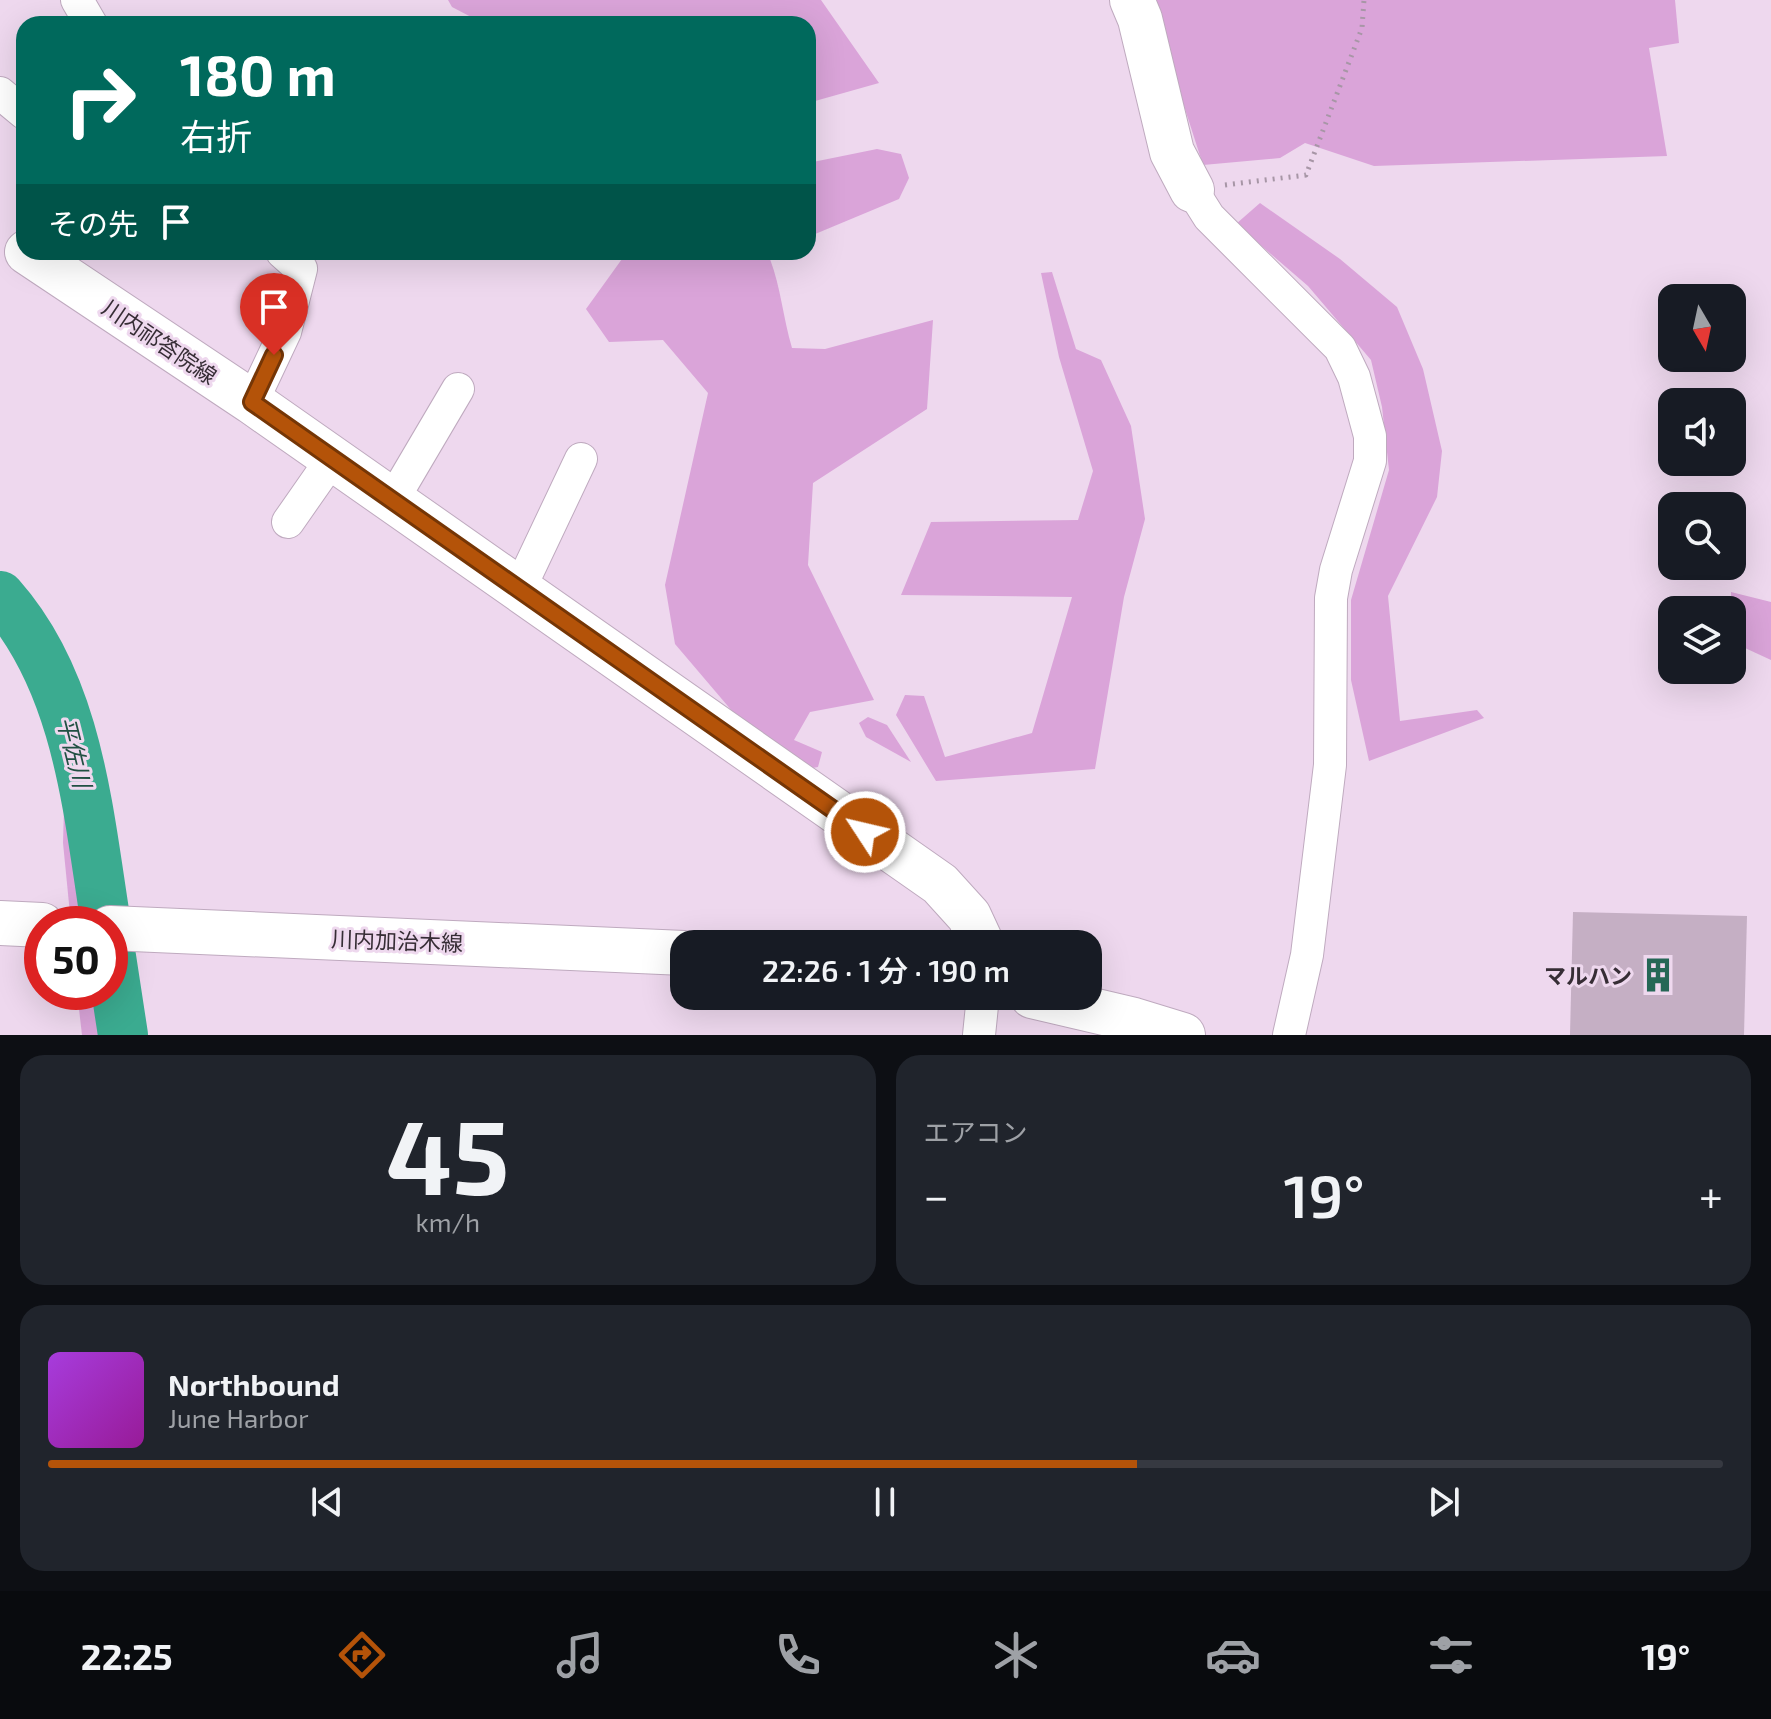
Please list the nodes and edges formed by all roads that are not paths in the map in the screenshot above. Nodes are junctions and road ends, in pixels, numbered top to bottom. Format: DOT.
graph roads {
  1 [pos="1132,0"];
  2 [pos="0,93"];
  3 [pos="16,106"];
  4 [pos="1192,190"];
  5 [pos="39,260"];
  6 [pos="291,260"];
  7 [pos="458,389"];
  8 [pos="252,402"];
  9 [pos="332,459"];
  10 [pos="581,459"];
  11 [pos="392,501"];
  12 [pos="288,522"];
  13 [pos="519,590"];
  14 [pos="0,923"];
  15 [pos="24,924"];
  16 [pos="128,929"];
  17 [pos="976,930"];
  18 [pos="670,952"];
  19 [pos="982,1010"];
  20 [pos="1086,1010"];
  21 [pos="979,1035"];
  22 [pos="1183,1035"];
  23 [pos="1289,1035"];
  1 -- 4 [label="main road"];
  2 -- 3 [label="street"];
  4 -- 23 [label="street"];
  5 -- 8 [label="main road, 川内祁答院線"];
  6 -- 8 [label="street"];
  7 -- 11 [label="street"];
  8 -- 9 [label="main road, 川内祁答院線"];
  9 -- 11 [label="main road, 川内祁答院線"];
  9 -- 12 [label="street"];
  10 -- 13 [label="street"];
  11 -- 13 [label="main road, 川内祁答院線"];
  13 -- 17 [label="main road, 川内祁答院線"];
  14 -- 15 [label="main road"];
  16 -- 18 [label="main road, 川内加治木線"];
  19 -- 21 [label="street"];
  20 -- 22 [label="main road"];
}
